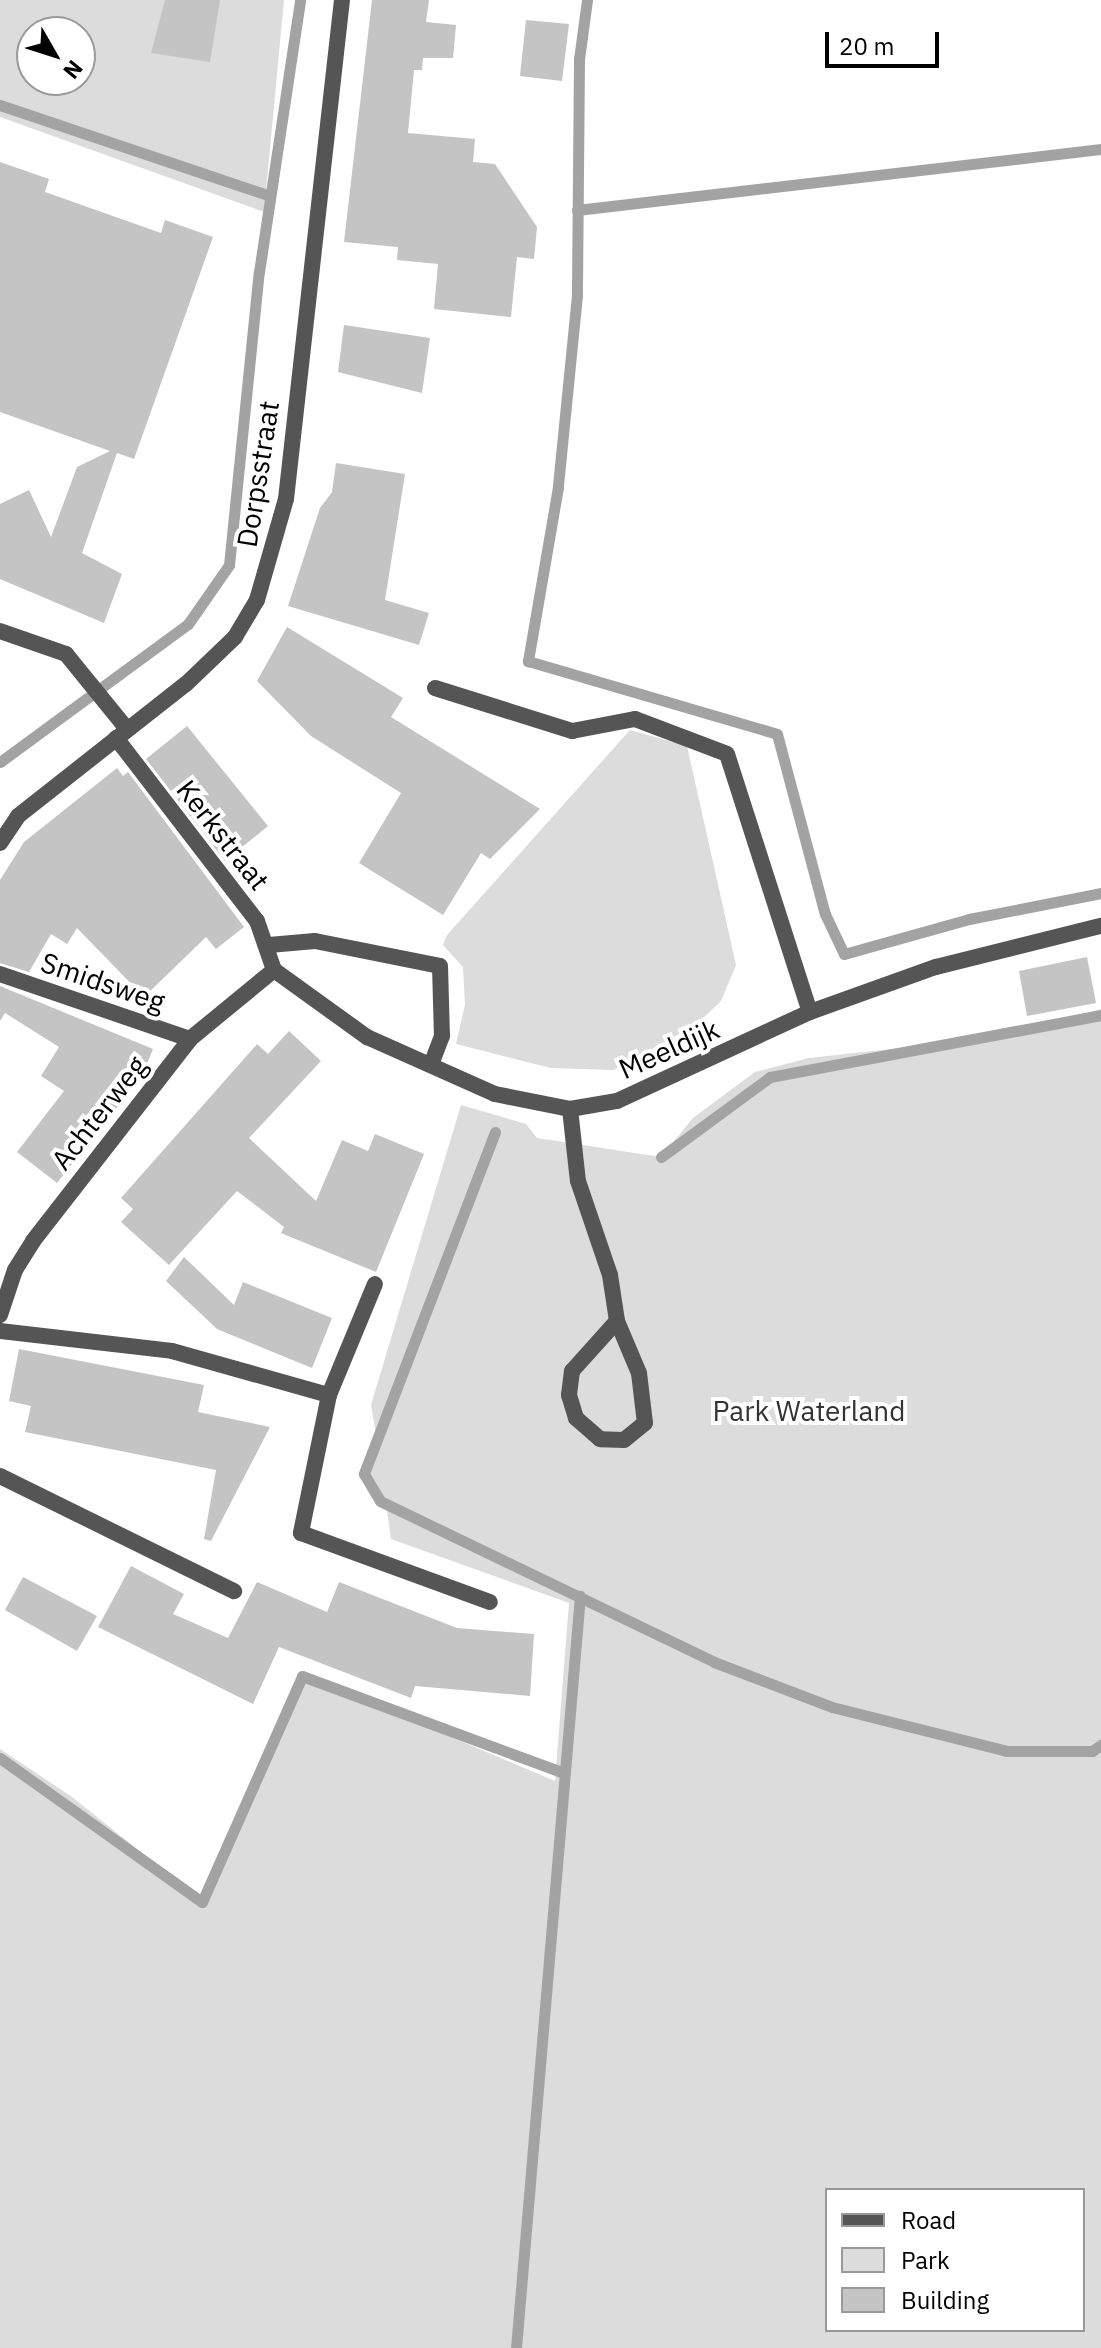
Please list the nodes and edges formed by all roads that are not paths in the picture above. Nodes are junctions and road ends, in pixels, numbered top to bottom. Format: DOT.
graph roads {
  1 [pos="342,0"];
  2 [pos="0,631"];
  3 [pos="435,688"];
  4 [pos="122,734"];
  5 [pos="0,843"];
  6 [pos="1101,926"];
  7 [pos="269,945"];
  8 [pos="274,970"];
  9 [pos="0,974"];
  10 [pos="810,1012"];
  11 [pos="190,1039"];
  12 [pos="431,1064"];
  13 [pos="570,1109"];
  14 [pos="375,1284"];
  15 [pos="0,1315"];
  16 [pos="617,1321"];
  17 [pos="0,1331"];
  18 [pos="329,1395"];
  19 [pos="0,1476"];
  20 [pos="234,1591"];
  21 [pos="490,1602"];
  1 -- 4 [label="street, Dorpsstraat"];
  2 -- 4 [label="street, Kerkstraat"];
  3 -- 10 [label="street"];
  4 -- 5 [label="street, Dorpsstraat"];
  4 -- 7 [label="street, Kerkstraat"];
  6 -- 10 [label="street, Meeldijk"];
  7 -- 8 [label="street, Kerkstraat"];
  7 -- 12 [label="street"];
  8 -- 11 [label="street, Achterweg"];
  8 -- 12 [label="street, Meeldijk"];
  9 -- 11 [label="street, Smidsweg"];
  10 -- 13 [label="street, Meeldijk"];
  11 -- 15 [label="street, Achterweg"];
  12 -- 13 [label="street, Meeldijk"];
  13 -- 16 [label="street"];
  14 -- 18 [label="street"];
  16 -- 16 [label="street"];
  17 -- 18 [label="street"];
  18 -- 21 [label="street"];
  19 -- 20 [label="street"];
}
